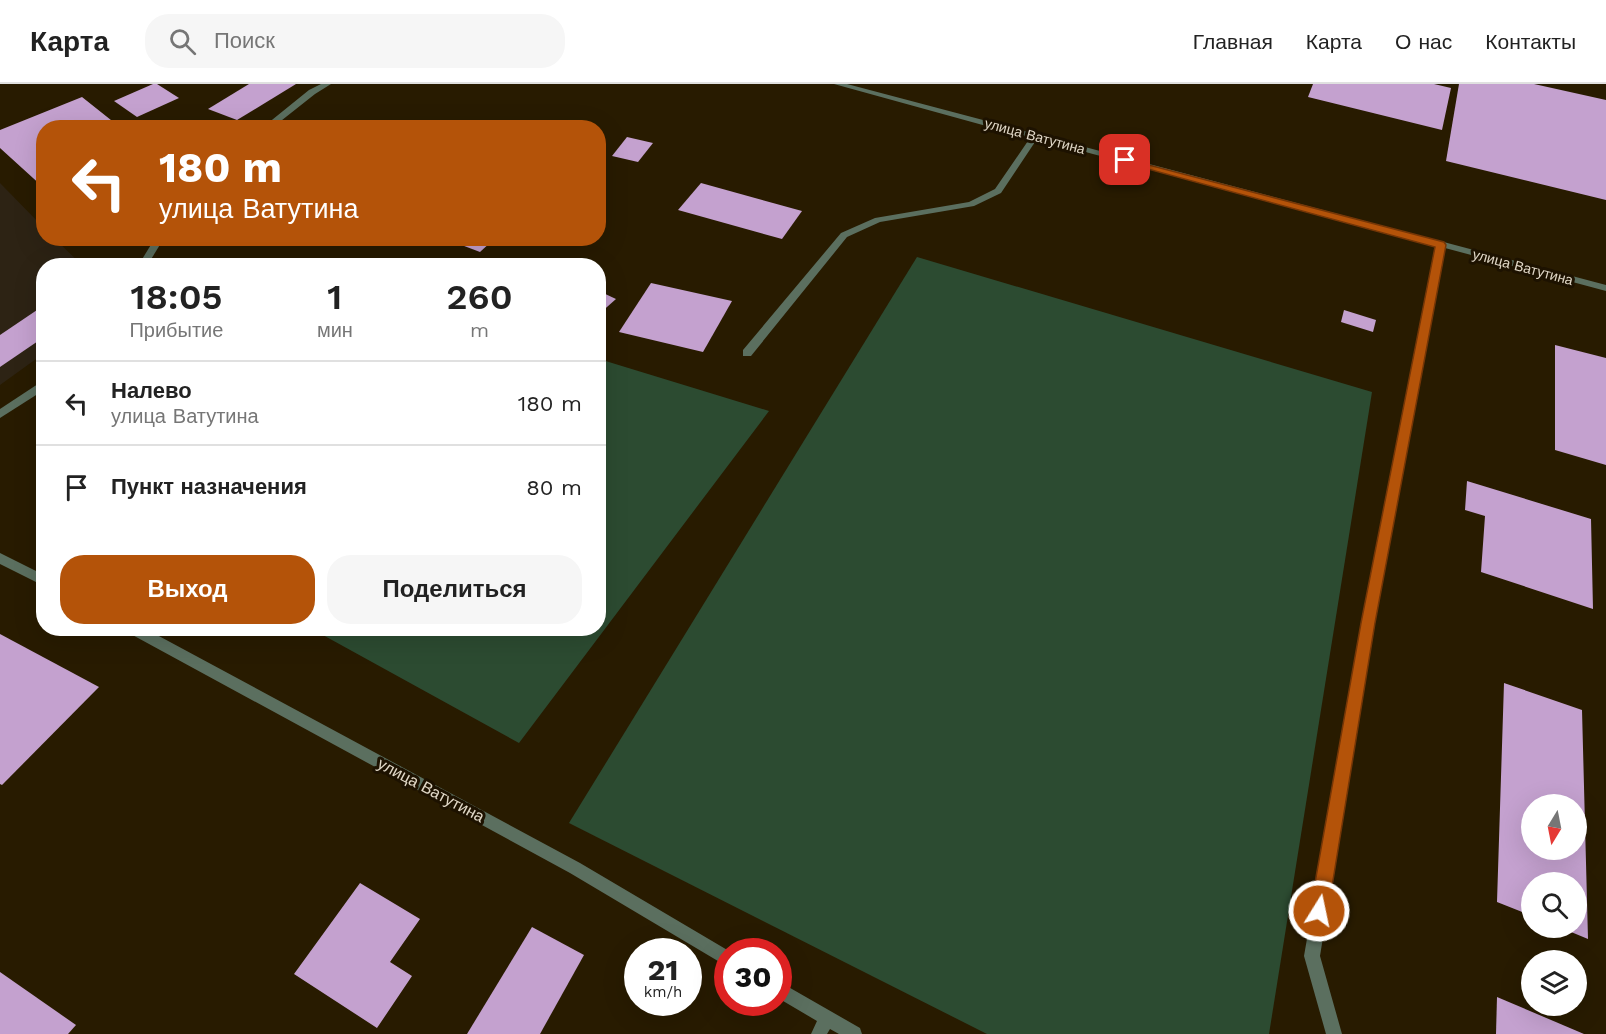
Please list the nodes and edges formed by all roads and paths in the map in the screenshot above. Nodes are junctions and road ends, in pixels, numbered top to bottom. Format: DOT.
graph roads {
  1 [pos="327,84"];
  2 [pos="838,84"];
  3 [pos="276,120"];
  4 [pos="1035,136"];
  5 [pos="1441,245"];
  6 [pos="1606,288"];
  7 [pos="747,352"];
  8 [pos="36,389"];
  9 [pos="0,414"];
  10 [pos="0,558"];
  11 [pos="36,577"];
  12 [pos="146,636"];
  13 [pos="714,951"];
  14 [pos="792,998"];
  15 [pos="826,1018"];
  16 [pos="819,1034"];
  17 [pos="854,1034"];
  18 [pos="1334,1034"];
  1 -- 3 [label="street"];
  2 -- 4 [label="street, улица Ватутина"];
  4 -- 5 [label="street, улица Ватутина"];
  4 -- 7 [label="street"];
  5 -- 6 [label="street, улица Ватутина"];
  5 -- 18 [label="street"];
  8 -- 9 [label="street"];
  10 -- 11 [label="street"];
  12 -- 13 [label="street, улица Ватутина"];
  14 -- 15 [label="street"];
  15 -- 16 [label="street"];
  15 -- 17 [label="street"];
}
